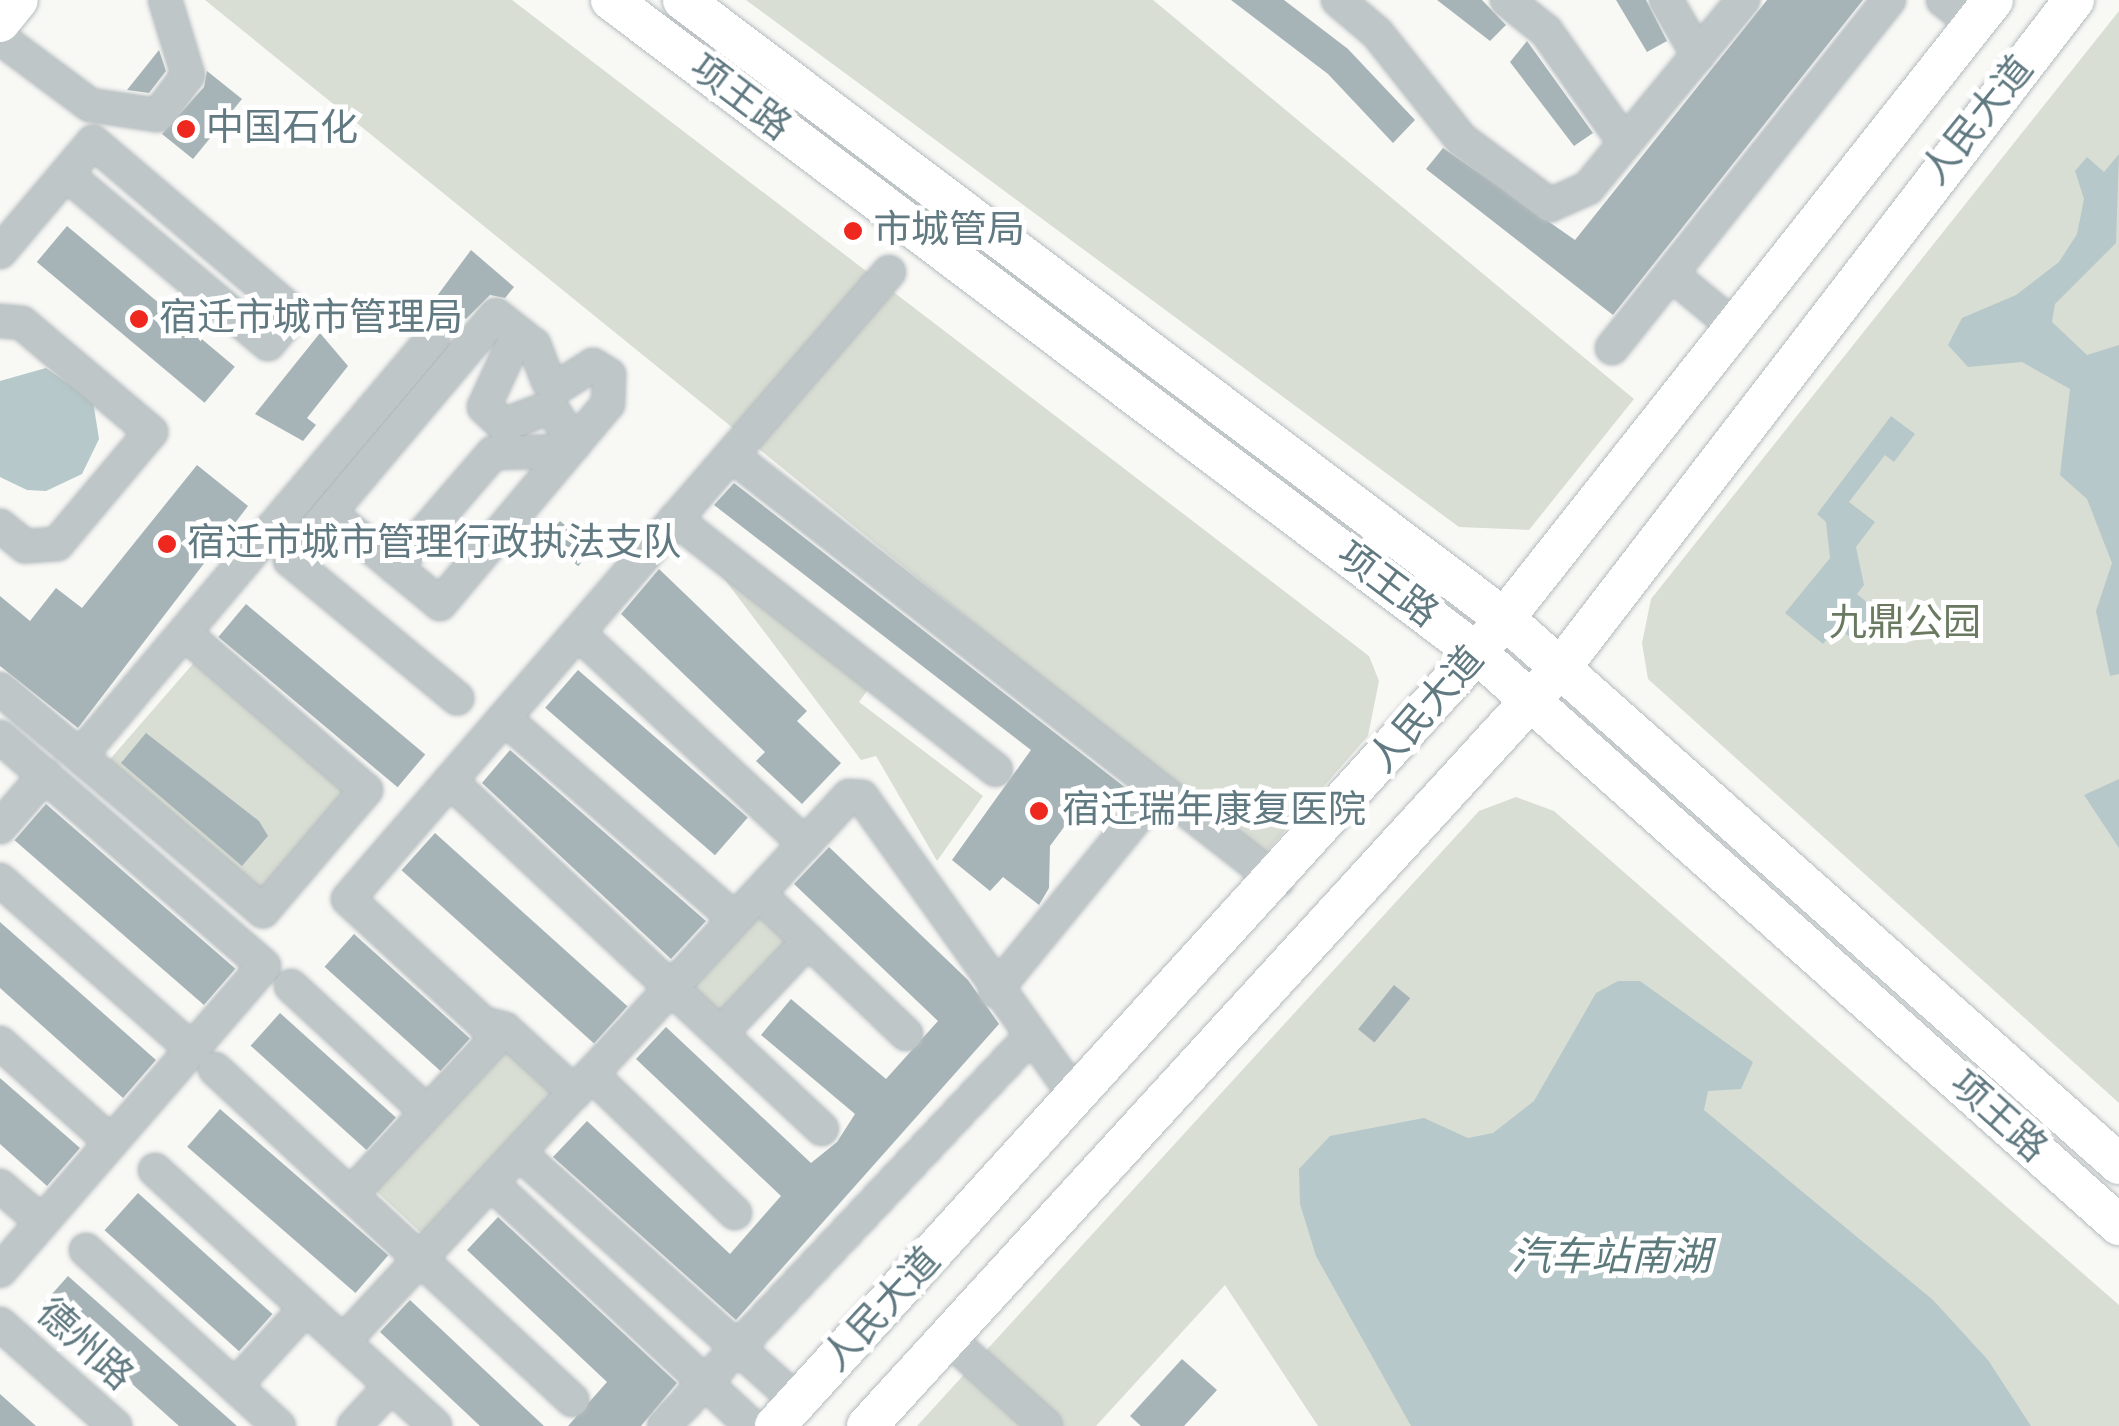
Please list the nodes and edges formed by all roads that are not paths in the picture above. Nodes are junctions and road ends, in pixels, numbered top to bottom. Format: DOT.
graph roads {
  1 [pos="18,0"];
  2 [pos="165,0"];
  3 [pos="611,0"];
  4 [pos="683,0"];
  5 [pos="1338,0"];
  6 [pos="1507,0"];
  7 [pos="1666,0"];
  8 [pos="1743,0"];
  9 [pos="1888,0"];
  10 [pos="2074,0"];
  11 [pos="1970,8"];
  12 [pos="0,22"];
  13 [pos="0,38"];
  14 [pos="1698,55"];
  15 [pos="1625,143"];
  16 [pos="66,174"];
  17 [pos="0,252"];
  18 [pos="889,272"];
  19 [pos="1671,274"];
  20 [pos="0,321"];
  21 [pos="1735,327"];
  22 [pos="518,333"];
  23 [pos="433,338"];
  24 [pos="1612,348"];
  25 [pos="570,448"];
  26 [pos="731,455"];
  27 [pos="331,514"];
  28 [pos="675,519"];
  29 [pos="0,526"];
  30 [pos="278,549"];
  31 [pos="395,567"];
  32 [pos="1505,619"];
  33 [pos="578,633"];
  34 [pos="186,634"];
  35 [pos="1477,653"];
  36 [pos="1562,666"];
  37 [pos="0,689"];
  38 [pos="456,698"];
  39 [pos="1532,701"];
  40 [pos="504,718"];
  41 [pos="0,737"];
  42 [pos="80,756"];
  43 [pos="996,770"];
  44 [pos="44,775"];
  45 [pos="450,781"];
  46 [pos="1160,790"];
  47 [pos="0,827"];
  48 [pos="805,844"];
  49 [pos="0,880"];
  50 [pos="1277,881"];
  51 [pos="758,894"];
  52 [pos="735,919"];
  53 [pos="808,940"];
  54 [pos="291,986"];
  55 [pos="673,987"];
  56 [pos="995,991"];
  57 [pos="505,1029"];
  58 [pos="721,1033"];
  59 [pos="906,1034"];
  60 [pos="1030,1036"];
  61 [pos="0,1043"];
  62 [pos="204,1059"];
  63 [pos="583,1083"];
  64 [pos="1077,1098"];
  65 [pos="428,1112"];
  66 [pos="822,1129"];
  67 [pos="111,1142"];
  68 [pos="518,1153"];
  69 [pos="2119,1164"];
  70 [pos="155,1170"];
  71 [pos="491,1183"];
  72 [pos="0,1186"];
  73 [pos="352,1193"];
  74 [pos="735,1213"];
  75 [pos="42,1222"];
  76 [pos="2119,1225"];
  77 [pos="86,1250"];
  78 [pos="422,1257"];
  79 [pos="0,1271"];
  80 [pos="306,1308"];
  81 [pos="2,1330"];
  82 [pos="949,1339"];
  83 [pos="343,1342"];
  84 [pos="739,1346"];
  85 [pos="706,1382"];
  86 [pos="235,1386"];
  87 [pos="391,1386"];
  88 [pos="572,1400"];
  89 [pos="779,1420"];
  90 [pos="272,1424"];
  91 [pos="115,1426"];
  92 [pos="354,1426"];
  93 [pos="435,1426"];
  94 [pos="664,1426"];
  95 [pos="868,1426"];
  96 [pos="1046,1426"];
  1 -- 12 [label="main road"];
  2 -- 13 [label="street"];
  3 -- 35 [label="main road, 项王路"];
  4 -- 32 [label="main road, 项王路"];
  5 -- 15 [label="street"];
  6 -- 15 [label="street"];
  7 -- 14 [label="street"];
  8 -- 14 [label="street"];
  9 -- 19 [label="street"];
  10 -- 36 [label="main road, 人民大道"];
  11 -- 21 [label="main road, 人民大道"];
  14 -- 15 [label="street"];
  16 -- 16 [label="street"];
  16 -- 17 [label="street"];
  18 -- 26 [label="street"];
  19 -- 21 [label="street"];
  19 -- 24 [label="street"];
  20 -- 29 [label="street"];
  21 -- 32 [label="main road, 人民大道"];
  22 -- 25 [label="street"];
  22 -- 25 [label="street"];
  22 -- 27 [label="street"];
  23 -- 30 [label="street"];
  25 -- 31 [label="street"];
  25 -- 31 [label="street"];
  26 -- 28 [label="street"];
  26 -- 46 [label="street"];
  27 -- 30 [label="street"];
  27 -- 31 [label="street"];
  28 -- 33 [label="street"];
  28 -- 43 [label="street"];
  30 -- 34 [label="street"];
  30 -- 38 [label="street"];
  32 -- 35 [label="main road, 人民大道"];
  32 -- 36 [label="main road, 项王路"];
  33 -- 40 [label="street"];
  33 -- 48 [label="street"];
  34 -- 42 [label="street"];
  34 -- 42 [label="street"];
  35 -- 39 [label="main road, 项王路"];
  35 -- 50 [label="main road, 人民大道"];
  36 -- 39 [label="main road, 人民大道"];
  36 -- 69 [label="main road, 项王路"];
  37 -- 42 [label="street"];
  39 -- 76 [label="main road, 项王路"];
  39 -- 82 [label="main road, 人民大道"];
  40 -- 45 [label="street"];
  40 -- 52 [label="street"];
  41 -- 44 [label="street"];
  44 -- 47 [label="street"];
  44 -- 62 [label="street"];
  45 -- 55 [label="street"];
  45 -- 57 [label="street"];
  46 -- 50 [label="street"];
  46 -- 56 [label="street"];
  48 -- 51 [label="street"];
  48 -- 56 [label="street"];
  49 -- 62 [label="street"];
  50 -- 64 [label="main road, 人民大道"];
  51 -- 52 [label="street"];
  51 -- 53 [label="street"];
  52 -- 55 [label="street"];
  53 -- 58 [label="street"];
  53 -- 59 [label="street"];
  54 -- 65 [label="street"];
  55 -- 58 [label="street"];
  55 -- 63 [label="street"];
  56 -- 60 [label="street"];
  57 -- 63 [label="street"];
  57 -- 65 [label="street"];
  58 -- 66 [label="street"];
  60 -- 64 [label="street"];
  60 -- 84 [label="street"];
  61 -- 67 [label="street"];
  62 -- 67 [label="street"];
  62 -- 73 [label="street"];
  63 -- 68 [label="street"];
  63 -- 74 [label="street"];
  64 -- 89 [label="main road, 人民大道"];
  65 -- 73 [label="street"];
  67 -- 75 [label="street"];
  68 -- 71 [label="street"];
  68 -- 84 [label="street"];
  70 -- 80 [label="street"];
  71 -- 78 [label="street"];
  71 -- 85 [label="street"];
  72 -- 75 [label="street"];
  73 -- 78 [label="street"];
  75 -- 79 [label="street"];
  77 -- 86 [label="street"];
  78 -- 83 [label="street"];
  78 -- 88 [label="street"];
  80 -- 83 [label="street"];
  80 -- 86 [label="street"];
  81 -- 91 [label="street, 德州路"];
  82 -- 95 [label="main road, 人民大道"];
  82 -- 96 [label="street"];
  83 -- 87 [label="street"];
  84 -- 85 [label="street"];
  84 -- 89 [label="street"];
  85 -- 89 [label="street"];
  85 -- 94 [label="street"];
  86 -- 90 [label="street"];
  87 -- 92 [label="street"];
  87 -- 93 [label="street"];
}
